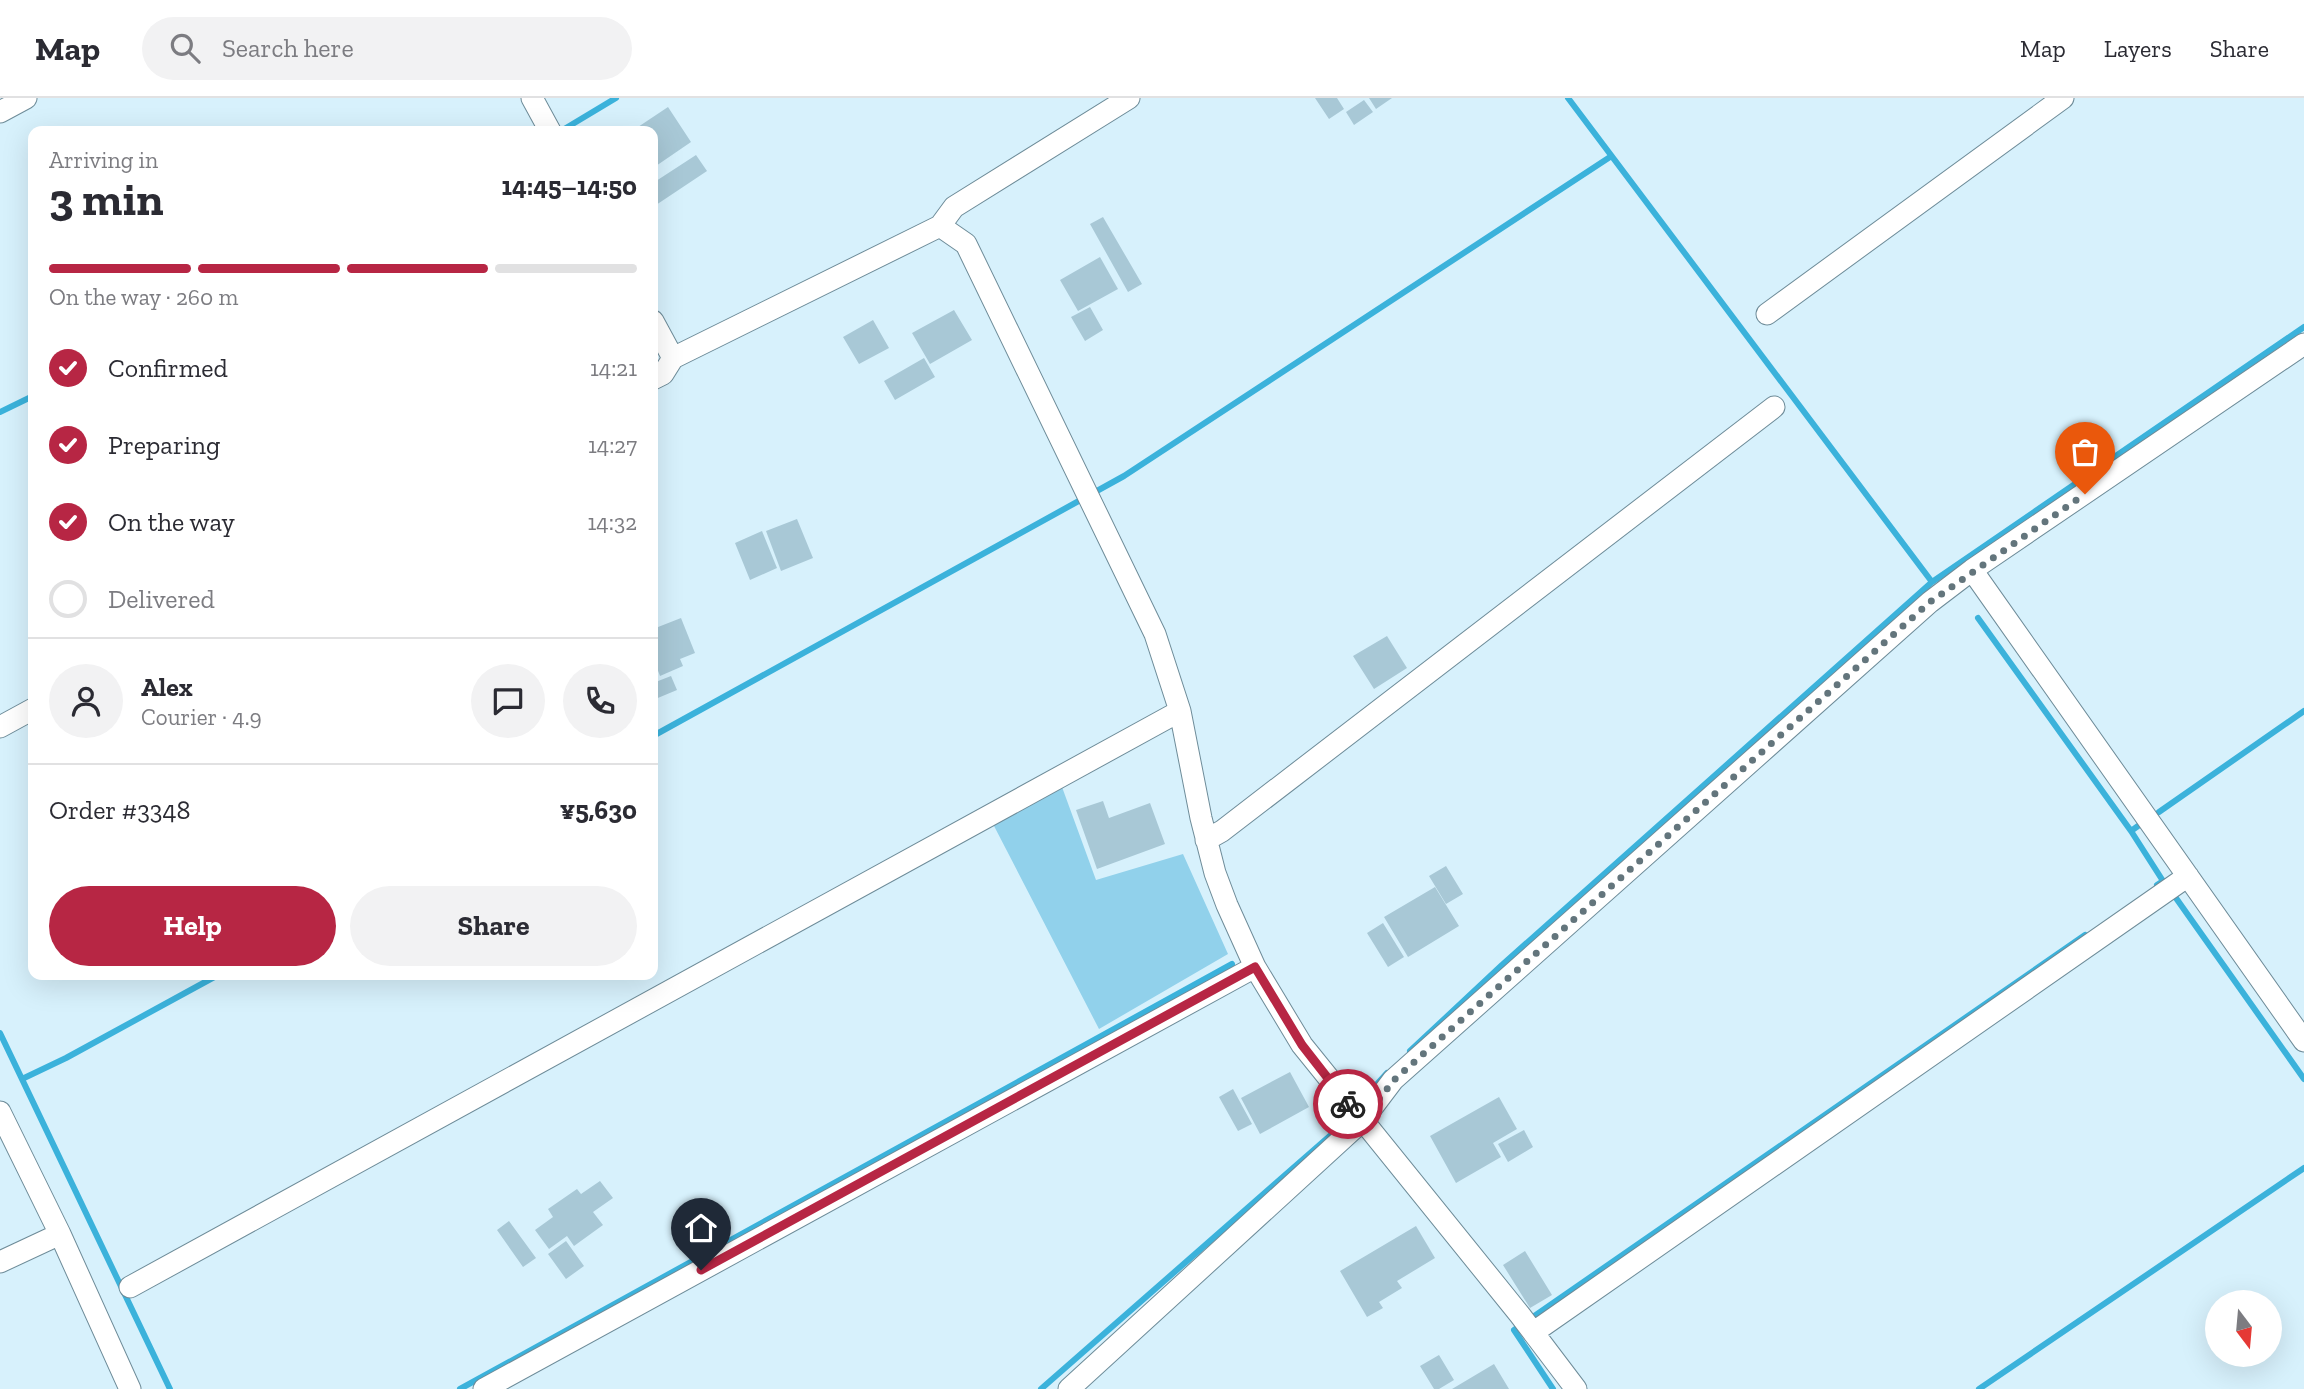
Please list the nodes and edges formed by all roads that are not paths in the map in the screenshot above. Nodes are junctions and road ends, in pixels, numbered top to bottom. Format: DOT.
graph roads {
  1 [pos="26,98"];
  2 [pos="532,98"];
  3 [pos="1129,98"];
  4 [pos="2063,98"];
  5 [pos="0,112"];
  6 [pos="548,126"];
  7 [pos="940,226"];
  8 [pos="1767,314"];
  9 [pos="658,330"];
  10 [pos="2304,344"];
  11 [pos="673,358"];
  12 [pos="658,376"];
  13 [pos="1774,407"];
  14 [pos="1972,570"];
  15 [pos="1180,711"];
  16 [pos="28,712"];
  17 [pos="0,727"];
  18 [pos="1206,840"];
  19 [pos="2175,884"];
  20 [pos="1255,967"];
  21 [pos="2301,1030"];
  22 [pos="0,1112"];
  23 [pos="1356,1113"];
  24 [pos="60,1234"];
  25 [pos="0,1262"];
  26 [pos="130,1287"];
  27 [pos="1528,1325"];
  28 [pos="130,1389"];
  29 [pos="484,1389"];
  30 [pos="1069,1389"];
  31 [pos="1576,1389"];
  1 -- 5 [label="street"];
  2 -- 6 [label="street"];
  3 -- 7 [label="street"];
  4 -- 8 [label="street"];
  7 -- 11 [label="street"];
  7 -- 15 [label="street"];
  9 -- 11 [label="street"];
  10 -- 14 [label="street"];
  11 -- 12 [label="street"];
  13 -- 18 [label="street"];
  14 -- 19 [label="street"];
  14 -- 23 [label="street"];
  15 -- 18 [label="street"];
  15 -- 26 [label="street"];
  16 -- 17 [label="street"];
  18 -- 20 [label="street"];
  19 -- 21 [label="street"];
  19 -- 27 [label="street"];
  20 -- 23 [label="street"];
  20 -- 29 [label="street"];
  22 -- 24 [label="street"];
  23 -- 27 [label="street"];
  23 -- 30 [label="street"];
  24 -- 25 [label="street"];
  24 -- 28 [label="street"];
  27 -- 31 [label="street"];
}
